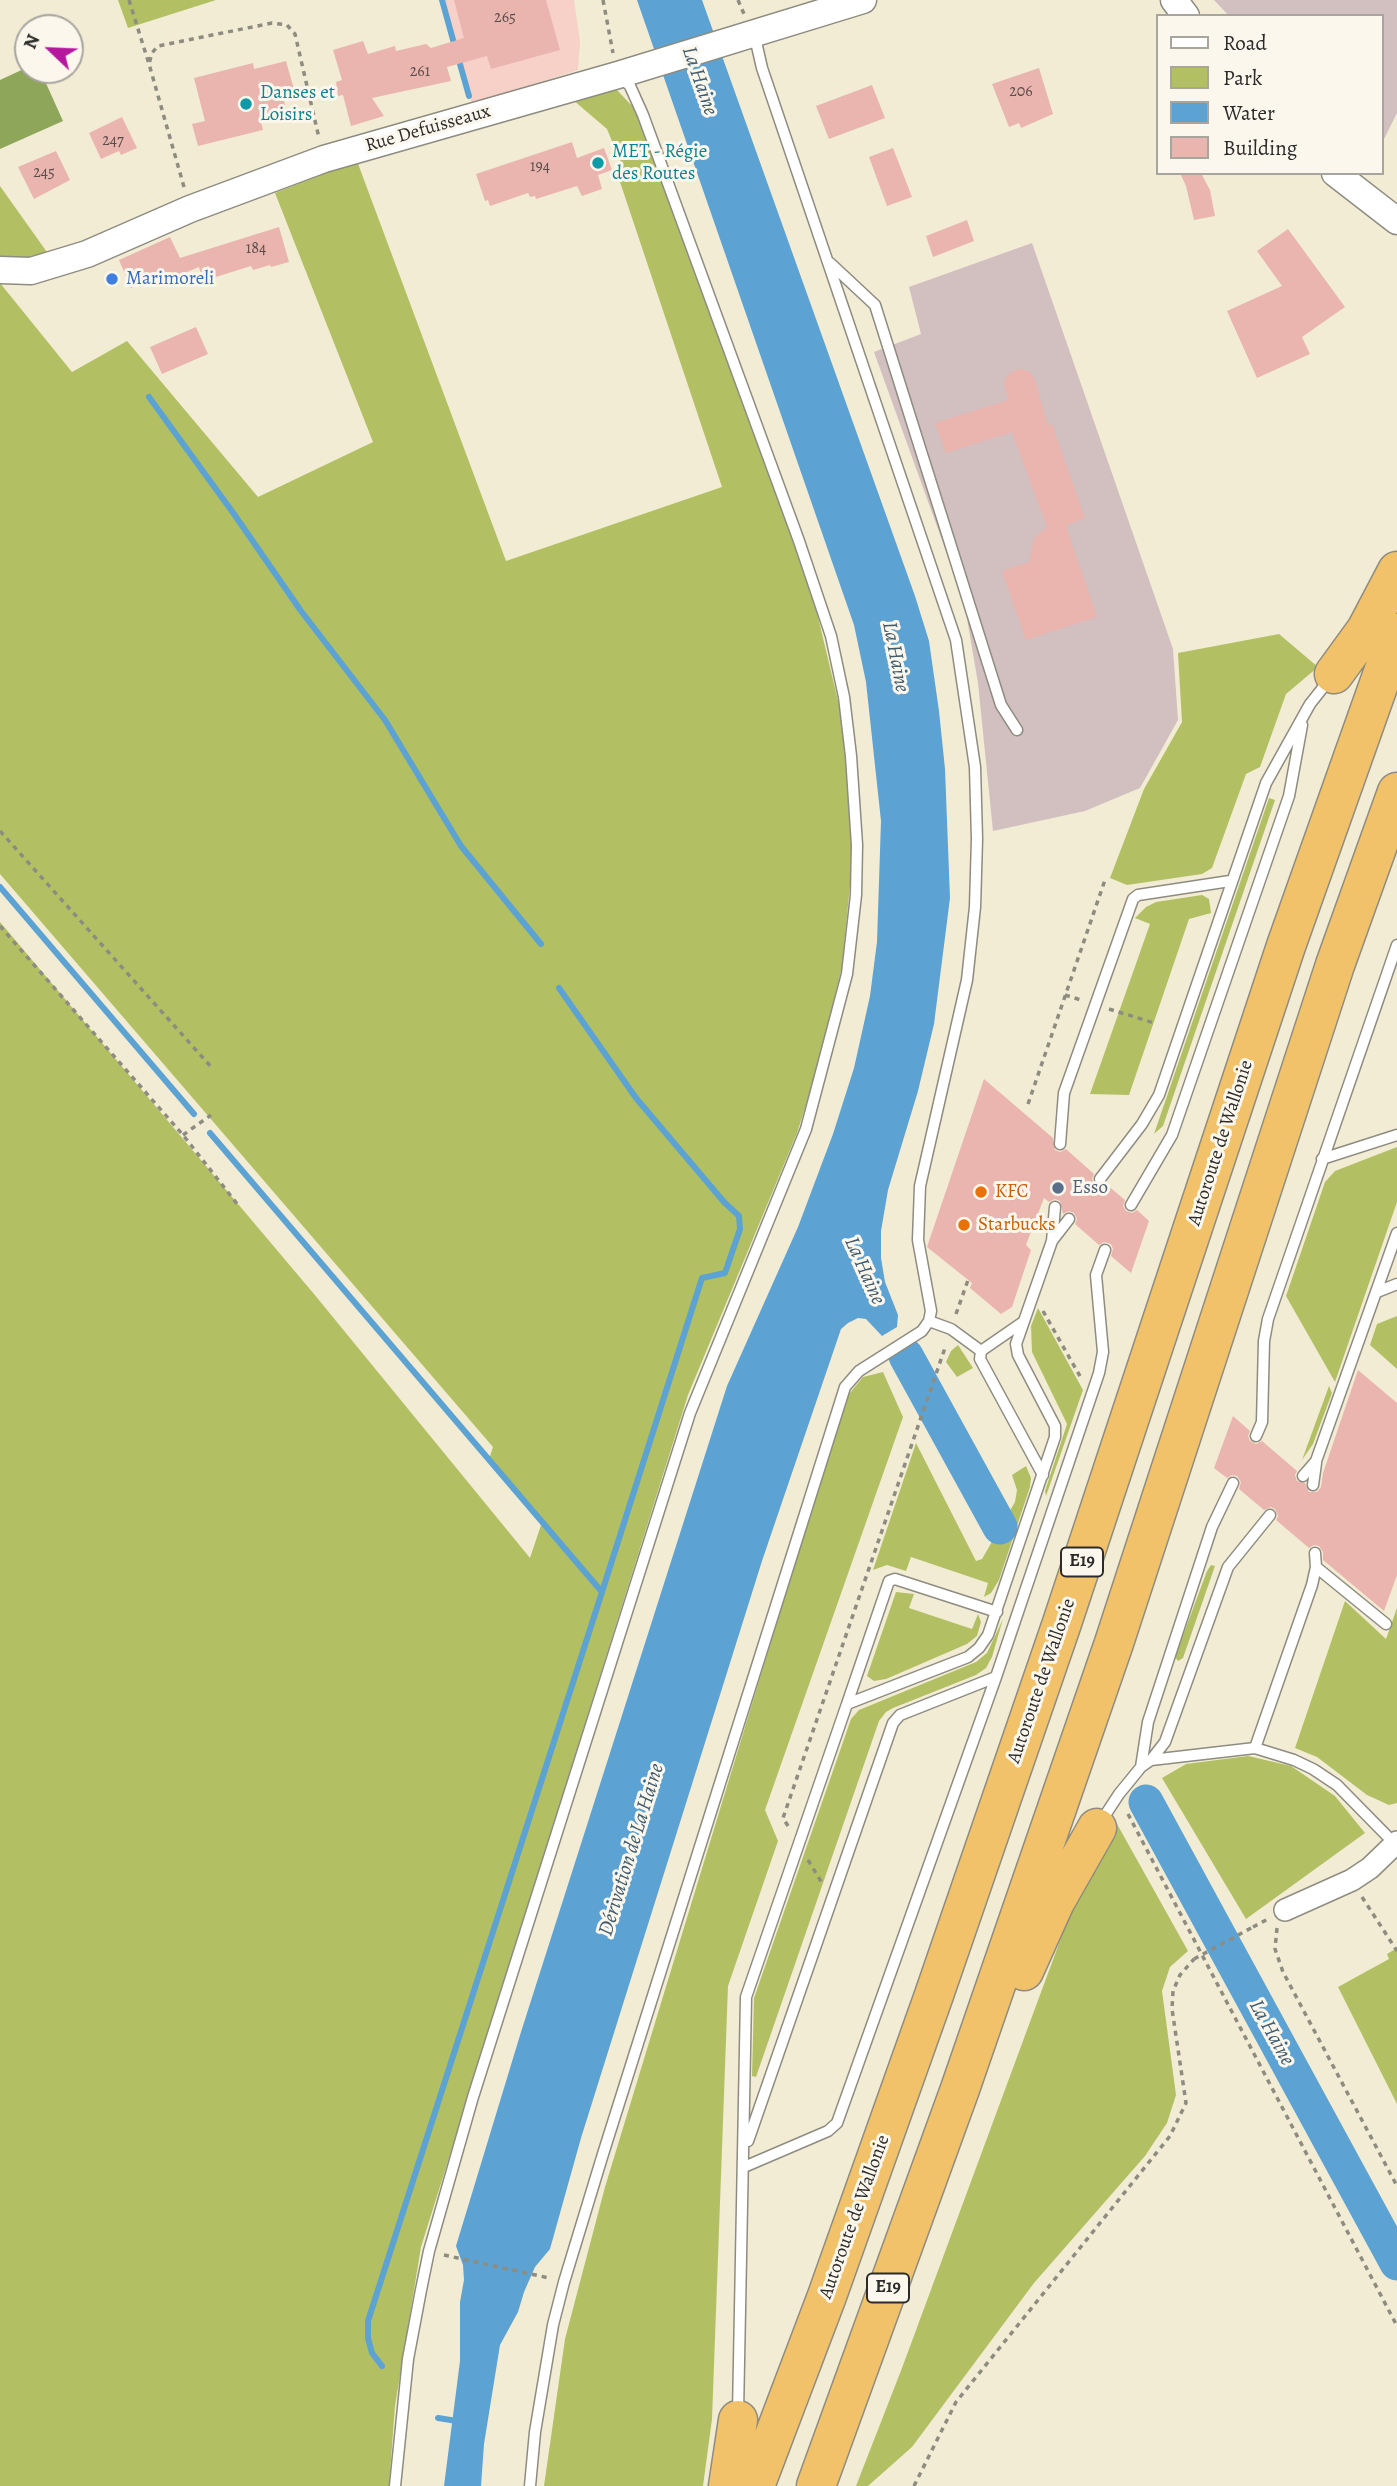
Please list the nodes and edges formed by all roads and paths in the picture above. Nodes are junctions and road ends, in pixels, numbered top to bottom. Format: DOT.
graph roads {
  1 [pos="129,0"];
  2 [pos="603,0"];
  3 [pos="863,0"];
  4 [pos="747,35"];
  5 [pos="149,64"];
  6 [pos="618,75"];
  7 [pos="324,159"];
  8 [pos="1338,175"];
  9 [pos="190,209"];
  10 [pos="1397,221"];
  11 [pos="828,261"];
  12 [pos="0,270"];
  13 [pos="1397,571"];
  14 [pos="1397,633"];
  15 [pos="1334,674"];
  16 [pos="1303,715"];
  17 [pos="1017,730"];
  18 [pos="1397,792"];
  19 [pos="0,831"];
  20 [pos="1106,877"];
  21 [pos="1230,881"];
  22 [pos="0,926"];
  23 [pos="1397,946"];
  24 [pos="214,1069"];
  25 [pos="1028,1104"];
  26 [pos="211,1115"];
  27 [pos="183,1135"];
  28 [pos="1397,1135"];
  29 [pos="1060,1144"];
  30 [pos="1322,1159"];
  31 [pos="1100,1179"];
  32 [pos="238,1205"];
  33 [pos="1131,1205"];
  34 [pos="1055,1207"];
  35 [pos="1069,1219"];
  36 [pos="1397,1233"];
  37 [pos="1052,1241"];
  38 [pos="1105,1250"];
  39 [pos="1397,1284"];
  40 [pos="1377,1292"];
  41 [pos="1033,1293"];
  42 [pos="929,1321"];
  43 [pos="1023,1322"];
  44 [pos="981,1351"];
  45 [pos="939,1365"];
  46 [pos="1083,1382"];
  47 [pos="916,1431"];
  48 [pos="1256,1436"];
  49 [pos="1316,1461"];
  50 [pos="1043,1475"];
  51 [pos="1303,1476"];
  52 [pos="1233,1483"];
  53 [pos="1313,1485"];
  54 [pos="1270,1515"];
  55 [pos="1315,1553"];
  56 [pos="1316,1567"];
  57 [pos="997,1612"];
  58 [pos="1385,1624"];
  59 [pos="996,1677"];
  60 [pos="846,1704"];
  61 [pos="1255,1748"];
  62 [pos="1151,1760"];
  63 [pos="1142,1767"];
  64 [pos="1112,1821"];
  65 [pos="1396,1843"];
  66 [pos="1361,1895"];
  67 [pos="1285,1910"];
  68 [pos="1253,1927"];
  69 [pos="1397,1951"];
  70 [pos="960,2089"];
  71 [pos="744,2152"];
  72 [pos="744,2167"];
  73 [pos="1397,2186"];
  74 [pos="451,2256"];
  75 [pos="540,2276"];
  76 [pos="1397,2326"];
  77 [pos="738,2420"];
  78 [pos="395,2486"];
  79 [pos="530,2486"];
  80 [pos="728,2486"];
  81 [pos="755,2486"];
  82 [pos="816,2486"];
  83 [pos="914,2486"];
  1 -- 5 [label="path"];
  2 -- 6 [label="path"];
  3 -- 4 [label="street, Rue Defuisseaux"];
  4 -- 6 [label="street, Rue Defuisseaux"];
  4 -- 11 [label="lane"];
  5 -- 7 [label="path"];
  5 -- 9 [label="path"];
  6 -- 7 [label="street, Rue Defuisseaux"];
  6 -- 78 [label="lane"];
  7 -- 9 [label="street, Rue Defuisseaux"];
  8 -- 10 [label="street"];
  9 -- 12 [label="street, Rue Defuisseaux"];
  11 -- 17 [label="lane"];
  11 -- 42 [label="lane"];
  13 -- 15 [label="highway"];
  14 -- 81 [label="highway, Autoroute de Wallonie / E19"];
  15 -- 16 [label="lane"];
  16 -- 21 [label="lane"];
  16 -- 33 [label="lane"];
  18 -- 70 [label="highway, E19"];
  19 -- 24 [label="path"];
  20 -- 25 [label="path"];
  21 -- 29 [label="lane"];
  21 -- 31 [label="lane"];
  22 -- 27 [label="path"];
  23 -- 30 [label="lane"];
  26 -- 27 [label="path"];
  27 -- 32 [label="path"];
  28 -- 30 [label="lane"];
  30 -- 48 [label="lane"];
  34 -- 37 [label="lane"];
  35 -- 37 [label="lane"];
  36 -- 40 [label="lane"];
  37 -- 41 [label="lane"];
  38 -- 59 [label="lane"];
  39 -- 40 [label="lane"];
  40 -- 49 [label="lane"];
  41 -- 43 [label="lane"];
  41 -- 46 [label="path"];
  42 -- 44 [label="lane"];
  42 -- 79 [label="lane"];
  43 -- 44 [label="lane"];
  43 -- 50 [label="lane"];
  44 -- 50 [label="lane"];
  45 -- 47 [label="path"];
  49 -- 51 [label="lane"];
  49 -- 53 [label="lane"];
  50 -- 57 [label="lane"];
  52 -- 63 [label="lane"];
  54 -- 62 [label="lane"];
  55 -- 56 [label="lane"];
  56 -- 58 [label="lane"];
  56 -- 61 [label="lane"];
  57 -- 60 [label="lane"];
  57 -- 60 [label="lane"];
  59 -- 71 [label="lane"];
  59 -- 72 [label="lane"];
  60 -- 71 [label="lane"];
  61 -- 62 [label="lane"];
  61 -- 65 [label="lane"];
  62 -- 63 [label="lane"];
  63 -- 64 [label="lane"];
  64 -- 70 [label="highway"];
  64 -- 76 [label="path"];
  65 -- 67 [label="street"];
  66 -- 69 [label="path"];
  67 -- 73 [label="path"];
  68 -- 83 [label="path, bridge"];
  70 -- 82 [label="highway, E19"];
  71 -- 72 [label="lane"];
  72 -- 77 [label="lane"];
  74 -- 75 [label="path"];
  77 -- 80 [label="highway"];
}
